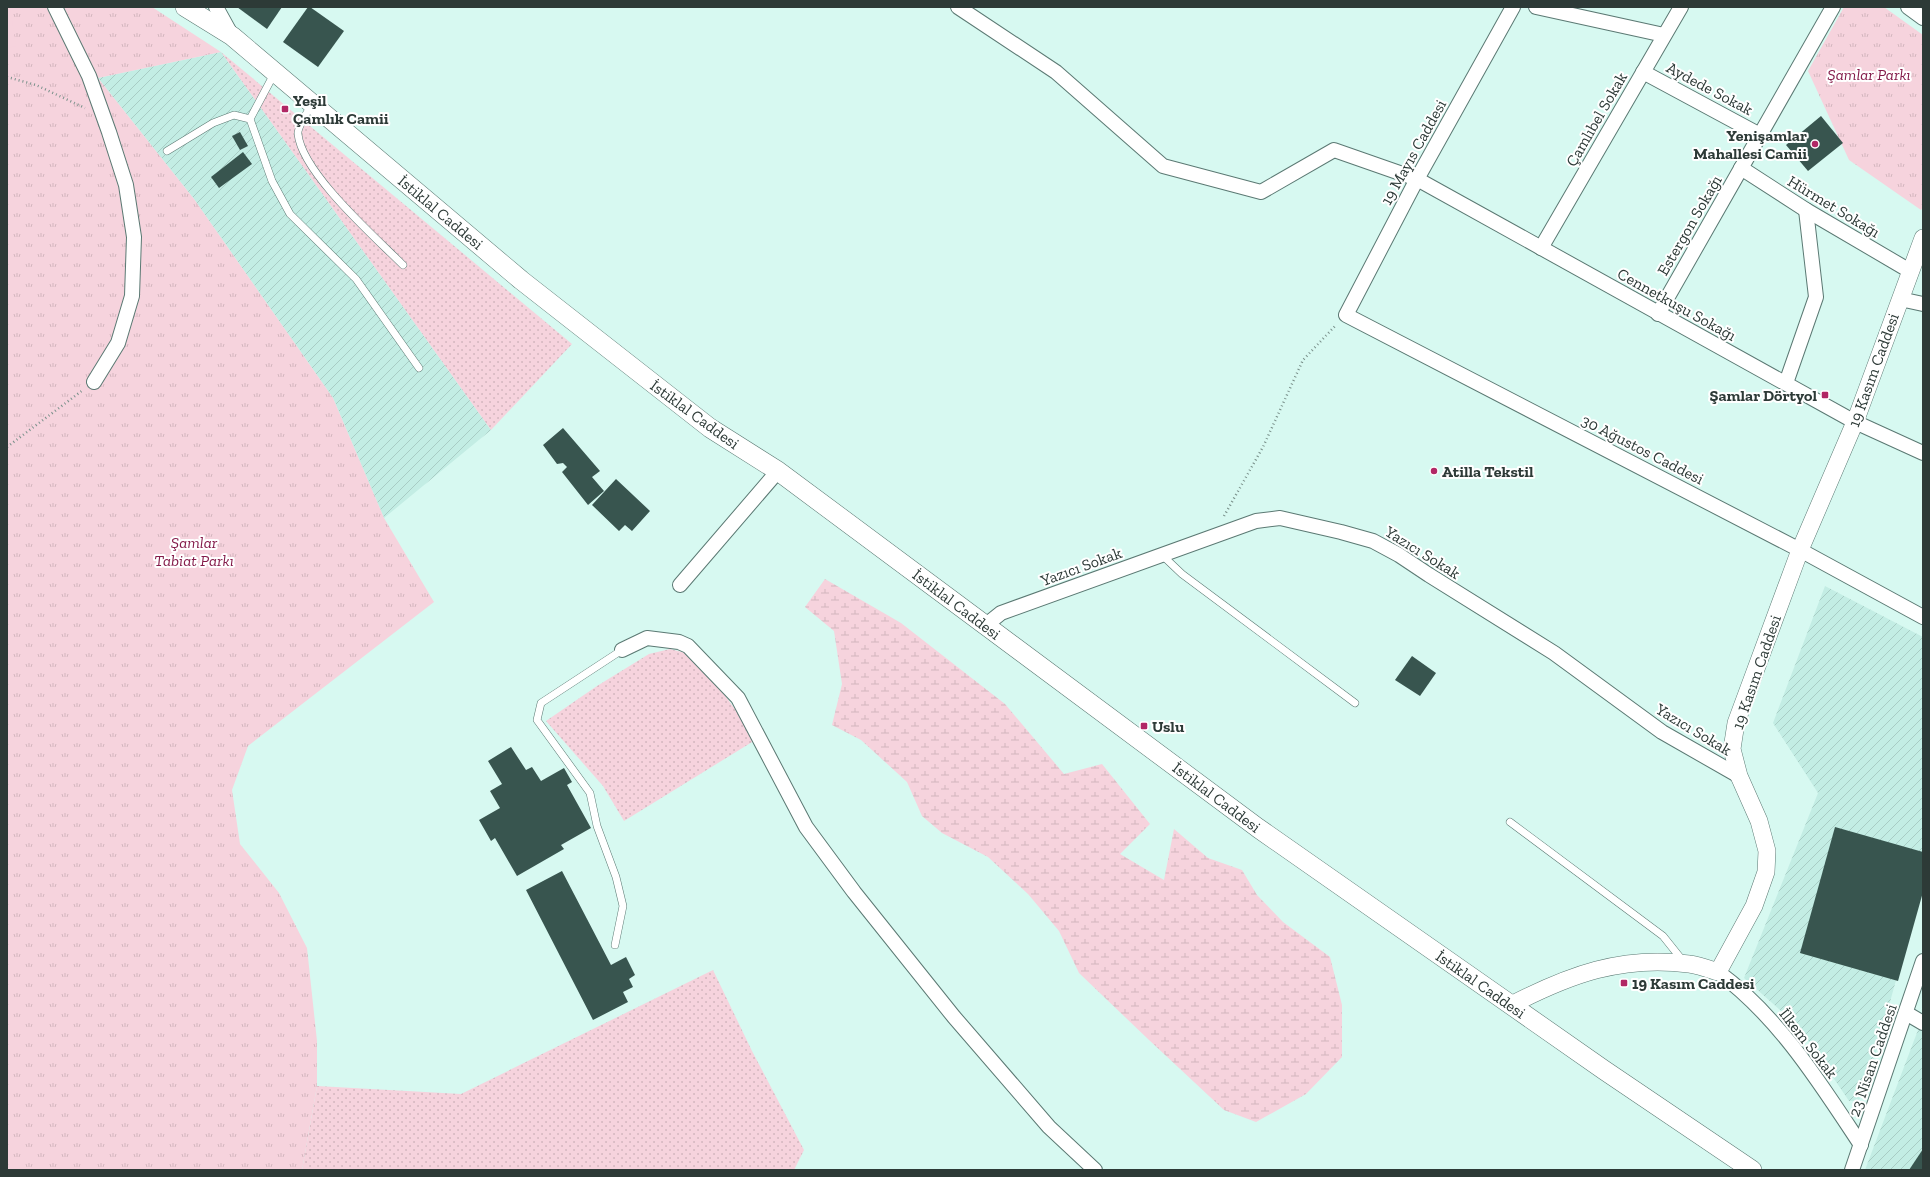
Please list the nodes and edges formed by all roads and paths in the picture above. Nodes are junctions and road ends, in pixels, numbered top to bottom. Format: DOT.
graph roads {
  1 [pos="55,7"];
  2 [pos="185,7"];
  3 [pos="216,7"];
  4 [pos="958,7"];
  5 [pos="1513,7"];
  6 [pos="1536,7"];
  7 [pos="1681,7"];
  8 [pos="1833,7"];
  9 [pos="1908,7"];
  10 [pos="1923,18"];
  11 [pos="1664,35"];
  12 [pos="232,36"];
  13 [pos="275,72"];
  14 [pos="1643,72"];
  15 [pos="7,77"];
  16 [pos="312,104"];
  17 [pos="104,118"];
  18 [pos="250,119"];
  19 [pos="1760,135"];
  20 [pos="167,151"];
  21 [pos="1741,168"];
  22 [pos="1417,179"];
  23 [pos="1806,210"];
  24 [pos="1923,238"];
  25 [pos="1541,248"];
  26 [pos="403,265"];
  27 [pos="1910,271"];
  28 [pos="1900,299"];
  29 [pos="1923,304"];
  30 [pos="1658,314"];
  31 [pos="1346,315"];
  32 [pos="419,368"];
  33 [pos="94,382"];
  34 [pos="1786,383"];
  35 [pos="1855,422"];
  36 [pos="7,447"];
  37 [pos="1923,453"];
  38 [pos="778,472"];
  39 [pos="1212,537"];
  40 [pos="1800,550"];
  41 [pos="1162,555"];
  42 [pos="680,585"];
  43 [pos="1923,617"];
  44 [pos="986,626"];
  45 [pos="622,650"];
  46 [pos="1355,703"];
  47 [pos="1739,776"];
  48 [pos="1510,822"];
  49 [pos="615,945"];
  50 [pos="1923,961"];
  51 [pos="1686,964"];
  52 [pos="1718,972"];
  53 [pos="1511,1005"];
  54 [pos="1906,1013"];
  55 [pos="1923,1023"];
  56 [pos="1861,1145"];
  57 [pos="1095,1170"];
  58 [pos="1751,1170"];
  59 [pos="1852,1170"];
  1 -- 17 [label="street"];
  2 -- 12 [label="main road, İstiklal Caddesi"];
  3 -- 12 [label="street"];
  4 -- 22 [label="street, Cennetkuşu Sokağı"];
  5 -- 22 [label="street, 19 Mayıs Caddesi"];
  6 -- 11 [label="street, Aydede Sokak"];
  7 -- 11 [label="street, Çamlıbel Sokak"];
  8 -- 19 [label="street, Estergon Sokağı"];
  9 -- 10 [label="street"];
  11 -- 14 [label="street, Çamlıbel Sokak"];
  12 -- 13 [label="main road, İstiklal Caddesi"];
  13 -- 16 [label="main road, İstiklal Caddesi"];
  13 -- 18 [label="lane"];
  14 -- 19 [label="street, Aydede Sokak"];
  14 -- 25 [label="street, Çamlıbel Sokak"];
  15 -- 17 [label="path"];
  16 -- 26 [label="lane"];
  16 -- 38 [label="main road, İstiklal Caddesi"];
  17 -- 33 [label="street"];
  18 -- 20 [label="lane"];
  18 -- 32 [label="lane"];
  19 -- 21 [label="street, Estergon Sokağı"];
  21 -- 23 [label="street, Hürmet Sokağı"];
  21 -- 30 [label="street, Estergon Sokağı"];
  22 -- 25 [label="street, Cennetkuşu Sokağı"];
  22 -- 31 [label="street, 19 Mayıs Caddesi"];
  23 -- 27 [label="street, Hürmet Sokağı"];
  23 -- 34 [label="street"];
  24 -- 27 [label="street, 19 Kasım Caddesi"];
  25 -- 30 [label="street, Cennetkuşu Sokağı"];
  27 -- 28 [label="street, 19 Kasım Caddesi"];
  28 -- 29 [label="street"];
  28 -- 35 [label="street, 19 Kasım Caddesi"];
  30 -- 34 [label="street, Cennetkuşu Sokağı"];
  31 -- 39 [label="path"];
  31 -- 40 [label="street, 30 Ağustos Caddesi"];
  33 -- 36 [label="path"];
  34 -- 35 [label="street, Cennetkuşu Sokağı"];
  35 -- 37 [label="street, Cennetkuşu Sokağı"];
  35 -- 40 [label="street, 19 Kasım Caddesi"];
  38 -- 42 [label="street"];
  38 -- 44 [label="main road, İstiklal Caddesi"];
  39 -- 41 [label="street, Yazıcı Sokak"];
  39 -- 47 [label="street, Yazıcı Sokak"];
  40 -- 43 [label="street, 30 Ağustos Caddesi"];
  40 -- 47 [label="street, 19 Kasım Caddesi"];
  41 -- 44 [label="street, Yazıcı Sokak"];
  41 -- 46 [label="lane"];
  44 -- 53 [label="main road, İstiklal Caddesi"];
  45 -- 49 [label="lane"];
  45 -- 57 [label="street"];
  47 -- 52 [label="street, 19 Kasım Caddesi"];
  48 -- 51 [label="lane"];
  50 -- 54 [label="street, 23 Nisan Caddesi"];
  51 -- 52 [label="street"];
  51 -- 53 [label="street"];
  52 -- 56 [label="street, İlkem Sokak"];
  53 -- 58 [label="main road, İstiklal Caddesi"];
  54 -- 55 [label="street"];
  54 -- 56 [label="street, 23 Nisan Caddesi"];
  56 -- 59 [label="street, 23 Nisan Caddesi"];
}
